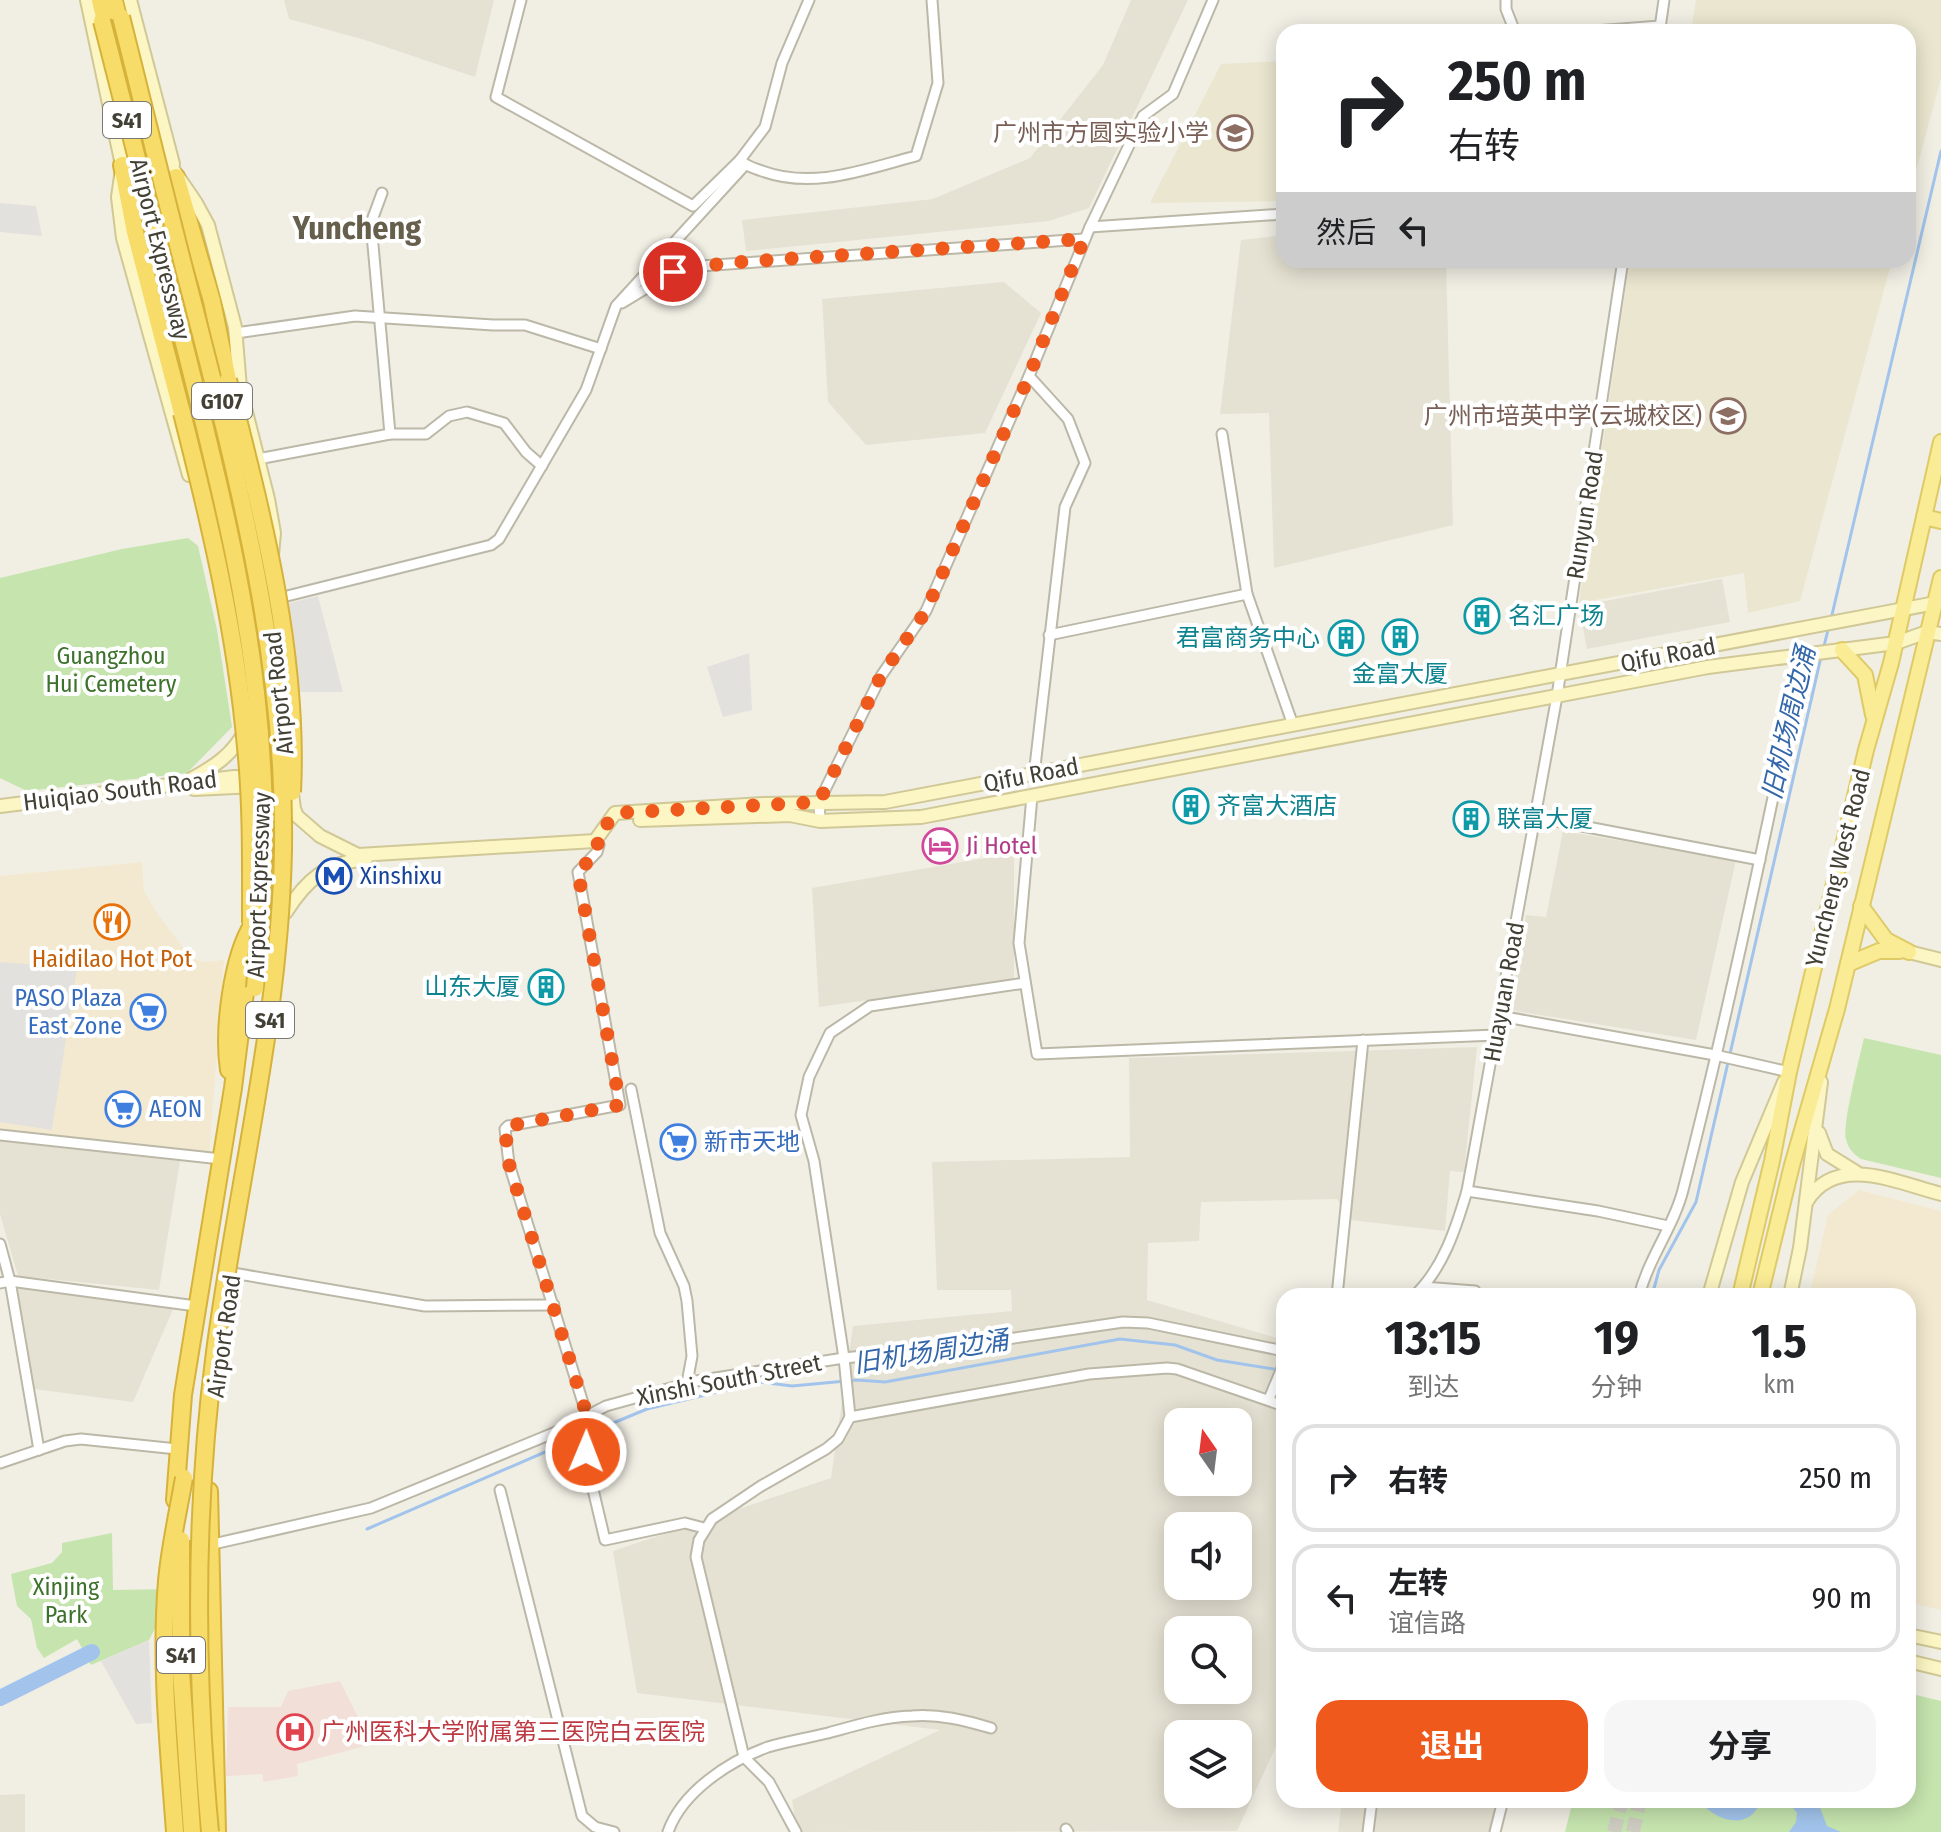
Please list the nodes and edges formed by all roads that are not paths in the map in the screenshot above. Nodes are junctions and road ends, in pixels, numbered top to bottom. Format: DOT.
graph roads {
  1 [pos="87,0"];
  2 [pos="99,0"];
  3 [pos="115,0"];
  4 [pos="130,0"];
  5 [pos="521,0"];
  6 [pos="809,0"];
  7 [pos="932,0"];
  8 [pos="1213,0"];
  9 [pos="1506,0"];
  10 [pos="1664,0"];
  11 [pos="1512,24"];
  12 [pos="1661,24"];
  13 [pos="142,138"];
  14 [pos="743,163"];
  15 [pos="122,165"];
  16 [pos="176,177"];
  17 [pos="382,193"];
  18 [pos="1276,215"];
  19 [pos="177,226"];
  20 [pos="151,227"];
  21 [pos="1090,227"];
  22 [pos="1084,239"];
  23 [pos="1622,268"];
  24 [pos="616,306"];
  25 [pos="380,318"];
  26 [pos="236,333"];
  27 [pos="601,349"];
  28 [pos="1029,376"];
  29 [pos="390,434"];
  30 [pos="1222,434"];
  31 [pos="1941,442"];
  32 [pos="258,459"];
  33 [pos="542,466"];
  34 [pos="1924,517"];
  35 [pos="1941,521"];
  36 [pos="228,548"];
  37 [pos="263,577"];
  38 [pos="1941,578"];
  39 [pos="1247,594"];
  40 [pos="267,601"];
  41 [pos="1938,602"];
  42 [pos="1902,608"];
  43 [pos="1934,633"];
  44 [pos="1049,635"];
  45 [pos="1896,643"];
  46 [pos="1842,650"];
  47 [pos="1794,657"];
  48 [pos="1560,675"];
  49 [pos="1557,696"];
  50 [pos="254,715"];
  51 [pos="1293,725"];
  52 [pos="1874,725"];
  53 [pos="1902,732"];
  54 [pos="286,763"];
  55 [pos="1034,775"];
  56 [pos="184,782"];
  57 [pos="258,782"];
  58 [pos="287,786"];
  59 [pos="918,796"];
  60 [pos="1032,796"];
  61 [pos="819,802"];
  62 [pos="0,806"];
  63 [pos="0,814"];
  64 [pos="921,817"];
  65 [pos="1535,817"];
  66 [pos="820,821"];
  67 [pos="597,843"];
  68 [pos="1760,860"];
  69 [pos="1861,906"];
  70 [pos="286,912"];
  71 [pos="279,937"];
  72 [pos="1909,952"];
  73 [pos="1941,960"];
  74 [pos="1848,964"];
  75 [pos="1025,983"];
  76 [pos="255,988"];
  77 [pos="1500,1016"];
  78 [pos="1496,1035"];
  79 [pos="1363,1040"];
  80 [pos="1715,1055"];
  81 [pos="1824,1059"];
  82 [pos="1789,1072"];
  83 [pos="631,1089"];
  84 [pos="1816,1122"];
  85 [pos="0,1135"];
  86 [pos="221,1159"];
  87 [pos="1859,1173"];
  88 [pos="1467,1191"];
  89 [pos="1941,1194"];
  90 [pos="1805,1204"];
  91 [pos="1668,1226"];
  92 [pos="0,1244"];
  93 [pos="233,1273"];
  94 [pos="5,1282"];
  95 [pos="1423,1287"];
  96 [pos="1338,1288"];
  97 [pos="1436,1288"];
  98 [pos="1641,1288"];
  99 [pos="1711,1288"];
  100 [pos="1742,1288"];
  101 [pos="1762,1288"];
  102 [pos="1792,1288"];
  103 [pos="554,1305"];
  104 [pos="196,1306"];
  105 [pos="1276,1349"];
  106 [pos="844,1363"];
  107 [pos="1276,1382"];
  108 [pos="687,1383"];
  109 [pos="1269,1399"];
  110 [pos="1276,1402"];
  111 [pos="850,1417"];
  112 [pos="584,1421"];
  113 [pos="177,1449"];
  114 [pos="39,1450"];
  115 [pos="0,1463"];
  116 [pos="184,1478"];
  117 [pos="500,1490"];
  118 [pos="704,1528"];
  119 [pos="209,1545"];
  120 [pos="178,1632"];
  121 [pos="1916,1637"];
  122 [pos="1941,1642"];
  123 [pos="1916,1663"];
  124 [pos="1941,1669"];
  125 [pos="991,1728"];
  126 [pos="744,1757"];
  127 [pos="1371,1808"];
  128 [pos="1501,1808"];
  129 [pos="175,1832"];
  130 [pos="182,1832"];
  131 [pos="192,1832"];
  132 [pos="199,1832"];
  133 [pos="210,1832"];
  134 [pos="217,1832"];
  135 [pos="614,1832"];
  136 [pos="668,1832"];
  137 [pos="796,1832"];
  138 [pos="1368,1832"];
  139 [pos="1495,1832"];
  1 -- 15 [label="main road"];
  2 -- 13 [label="highway, Airport Road"];
  2 -- 76 [label="highway, Airport Expressway / S41, bridge"];
  3 -- 13 [label="highway, Airport Road"];
  3 -- 71 [label="highway, Airport Expressway / S41, bridge"];
  4 -- 16 [label="main road"];
  5 -- 14 [label="street"];
  6 -- 14 [label="street"];
  7 -- 14 [label="street"];
  8 -- 21 [label="street"];
  9 -- 11 [label="street"];
  10 -- 12 [label="street"];
  13 -- 16 [label="main road"];
  13 -- 19 [label="highway, Airport Road / G107"];
  13 -- 20 [label="highway, Airport Road / G107"];
  14 -- 24 [label="street"];
  15 -- 20 [label="main road"];
  15 -- 36 [label="main road"];
  15 -- 76 [label="highway, bridge"];
  16 -- 19 [label="main road"];
  16 -- 26 [label="main road"];
  16 -- 71 [label="highway, bridge"];
  17 -- 25 [label="street"];
  18 -- 21 [label="street"];
  19 -- 37 [label="highway, Airport Road / G107"];
  20 -- 36 [label="highway, Airport Road / G107"];
  21 -- 22 [label="street"];
  22 -- 24 [label="street"];
  22 -- 28 [label="street"];
  23 -- 48 [label="street, Runyun Road"];
  24 -- 27 [label="street"];
  25 -- 26 [label="street"];
  25 -- 27 [label="street"];
  25 -- 29 [label="street"];
  26 -- 32 [label="main road"];
  27 -- 33 [label="street"];
  28 -- 44 [label="street"];
  28 -- 61 [label="street"];
  29 -- 32 [label="street"];
  29 -- 33 [label="street"];
  30 -- 39 [label="street"];
  31 -- 34 [label="main road, Yuncheng West Road"];
  32 -- 37 [label="main road"];
  33 -- 40 [label="street"];
  34 -- 35 [label="main road"];
  34 -- 42 [label="main road, Yuncheng West Road"];
  36 -- 50 [label="highway, Airport Road"];
  37 -- 40 [label="highway, Airport Road"];
  38 -- 41 [label="main road, Yuncheng West Road"];
  39 -- 44 [label="street"];
  39 -- 51 [label="street"];
  40 -- 54 [label="highway, Airport Road"];
  41 -- 42 [label="main road, Qifu Road"];
  41 -- 43 [label="main road, Yuncheng West Road"];
  42 -- 45 [label="main road, Yuncheng West Road"];
  42 -- 48 [label="main road, Qifu Road"];
  43 -- 45 [label="main road"];
  43 -- 53 [label="main road, Yuncheng West Road"];
  44 -- 55 [label="street"];
  45 -- 46 [label="main road"];
  45 -- 52 [label="main road, Yuncheng West Road"];
  46 -- 47 [label="main road, Qifu Road"];
  46 -- 52 [label="main road"];
  47 -- 49 [label="main road, Qifu Road"];
  47 -- 68 [label="street"];
  48 -- 49 [label="street, Huayuan Road"];
  48 -- 51 [label="main road, Qifu Road"];
  49 -- 60 [label="main road, Qifu Road"];
  49 -- 65 [label="street, Huayuan Road"];
  50 -- 56 [label="main road"];
  50 -- 57 [label="highway, Airport Road"];
  51 -- 55 [label="main road, Qifu Road"];
  52 -- 53 [label="main road"];
  52 -- 82 [label="main road, Yuncheng West Road"];
  53 -- 69 [label="main road, Yuncheng West Road"];
  54 -- 58 [label="highway, Airport Road"];
  54 -- 67 [label="main road"];
  55 -- 59 [label="main road, Qifu Road"];
  56 -- 57 [label="main road, Huiqiao South Road"];
  56 -- 62 [label="main road, Huiqiao South Road"];
  57 -- 58 [label="main road, Huiqiao South Road"];
  57 -- 63 [label="main road, Huiqiao South Road"];
  57 -- 86 [label="highway, Airport Road"];
  58 -- 70 [label="highway, Airport Road"];
  59 -- 61 [label="main road, Qifu Road"];
  59 -- 64 [label="main road"];
  60 -- 64 [label="main road, Qifu Road"];
  60 -- 75 [label="street"];
  61 -- 66 [label="street"];
  61 -- 67 [label="main road, Qifu Road"];
  64 -- 66 [label="main road, Qifu Road"];
  65 -- 68 [label="street"];
  65 -- 77 [label="street, Huayuan Road"];
  66 -- 67 [label="main road, Qifu Road"];
  67 -- 70 [label="main road"];
  67 -- 103 [label="street"];
  68 -- 80 [label="street"];
  69 -- 72 [label="main road"];
  69 -- 74 [label="main road, Yuncheng West Road"];
  70 -- 93 [label="highway, Airport Road"];
  71 -- 133 [label="highway, Airport Expressway / S41, bridge"];
  72 -- 73 [label="main road"];
  72 -- 74 [label="main road"];
  74 -- 81 [label="main road, Yuncheng West Road"];
  75 -- 79 [label="street"];
  75 -- 106 [label="street"];
  76 -- 116 [label="highway, Airport Expressway / S41"];
  77 -- 78 [label="street, Huayuan Road"];
  77 -- 80 [label="street"];
  78 -- 79 [label="street"];
  78 -- 88 [label="street, Huayuan Road"];
  79 -- 96 [label="street"];
  80 -- 82 [label="street"];
  80 -- 91 [label="street"];
  81 -- 84 [label="main road"];
  81 -- 101 [label="main road, Yuncheng West Road"];
  82 -- 99 [label="main road"];
  82 -- 100 [label="main road, Yuncheng West Road"];
  83 -- 108 [label="street"];
  84 -- 87 [label="main road"];
  84 -- 90 [label="main road"];
  85 -- 86 [label="street"];
  86 -- 104 [label="highway, Airport Road"];
  87 -- 89 [label="main road"];
  87 -- 90 [label="main road"];
  88 -- 91 [label="street"];
  88 -- 95 [label="street, Huayuan Road"];
  90 -- 102 [label="main road"];
  91 -- 98 [label="street"];
  92 -- 94 [label="street"];
  93 -- 103 [label="street"];
  93 -- 119 [label="highway, Airport Road"];
  94 -- 104 [label="street"];
  94 -- 114 [label="street"];
  95 -- 97 [label="street"];
  103 -- 112 [label="street"];
  104 -- 113 [label="highway, Airport Road"];
  105 -- 106 [label="street, Xinshi South Street"];
  106 -- 108 [label="street, Xinshi South Street"];
  106 -- 111 [label="street"];
  107 -- 109 [label="street"];
  108 -- 112 [label="street, Xinshi South Street"];
  109 -- 110 [label="street"];
  109 -- 111 [label="street"];
  111 -- 118 [label="street"];
  112 -- 118 [label="street"];
  112 -- 119 [label="street, Xinshi South Street"];
  113 -- 114 [label="street"];
  113 -- 120 [label="highway, Airport Road"];
  114 -- 115 [label="street"];
  116 -- 129 [label="highway, bridge"];
  116 -- 131 [label="highway, Airport Expressway / S41, bridge"];
  117 -- 135 [label="street"];
  118 -- 126 [label="street"];
  119 -- 134 [label="highway, Airport Road"];
  120 -- 130 [label="main road, Airport Road"];
  120 -- 132 [label="highway"];
  121 -- 122 [label="main road"];
  123 -- 124 [label="main road"];
  125 -- 126 [label="street"];
  126 -- 136 [label="street"];
  126 -- 137 [label="street"];
  127 -- 138 [label="street"];
  128 -- 139 [label="street"];
}
